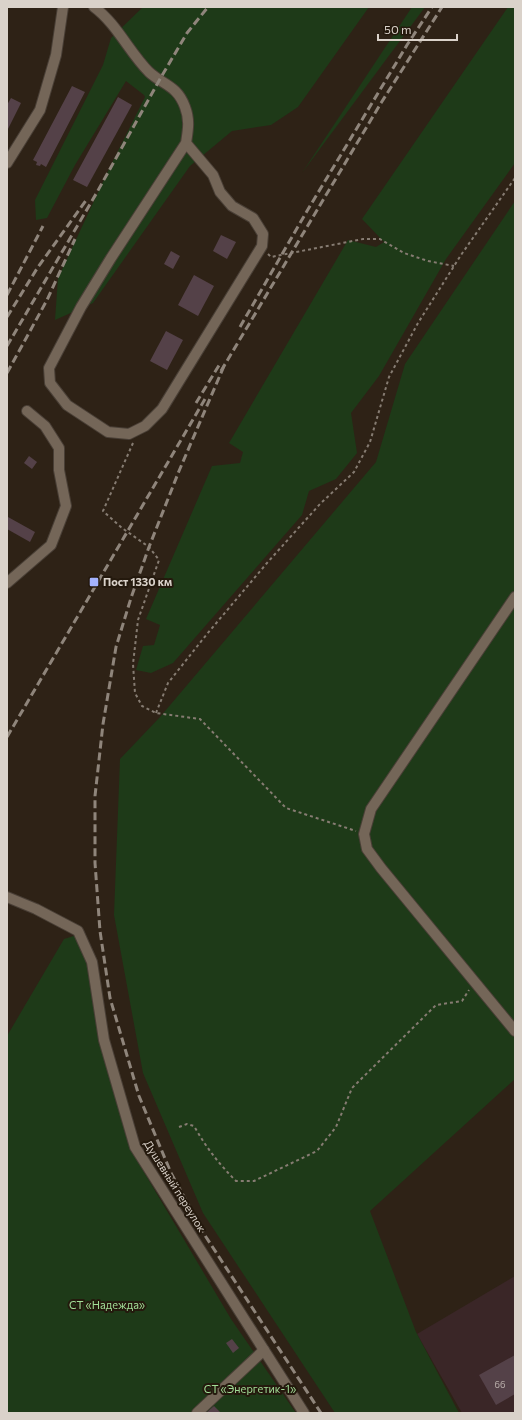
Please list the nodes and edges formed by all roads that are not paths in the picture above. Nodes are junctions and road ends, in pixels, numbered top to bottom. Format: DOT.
graph roads {
  1 [pos="63,7"];
  2 [pos="94,7"];
  3 [pos="186,143"];
  4 [pos="7,163"];
  5 [pos="27,411"];
  6 [pos="7,583"];
  7 [pos="515,598"];
  8 [pos="7,897"];
  9 [pos="515,1031"];
  10 [pos="264,1350"];
  11 [pos="197,1413"];
  12 [pos="304,1413"];
  1 -- 4 [label="street"];
  2 -- 3 [label="street"];
  3 -- 3 [label="street"];
  5 -- 6 [label="street"];
  7 -- 9 [label="street"];
  8 -- 10 [label="street, Душевный переулок"];
  10 -- 11 [label="street"];
  10 -- 12 [label="street, Душевный переулок"];
}
